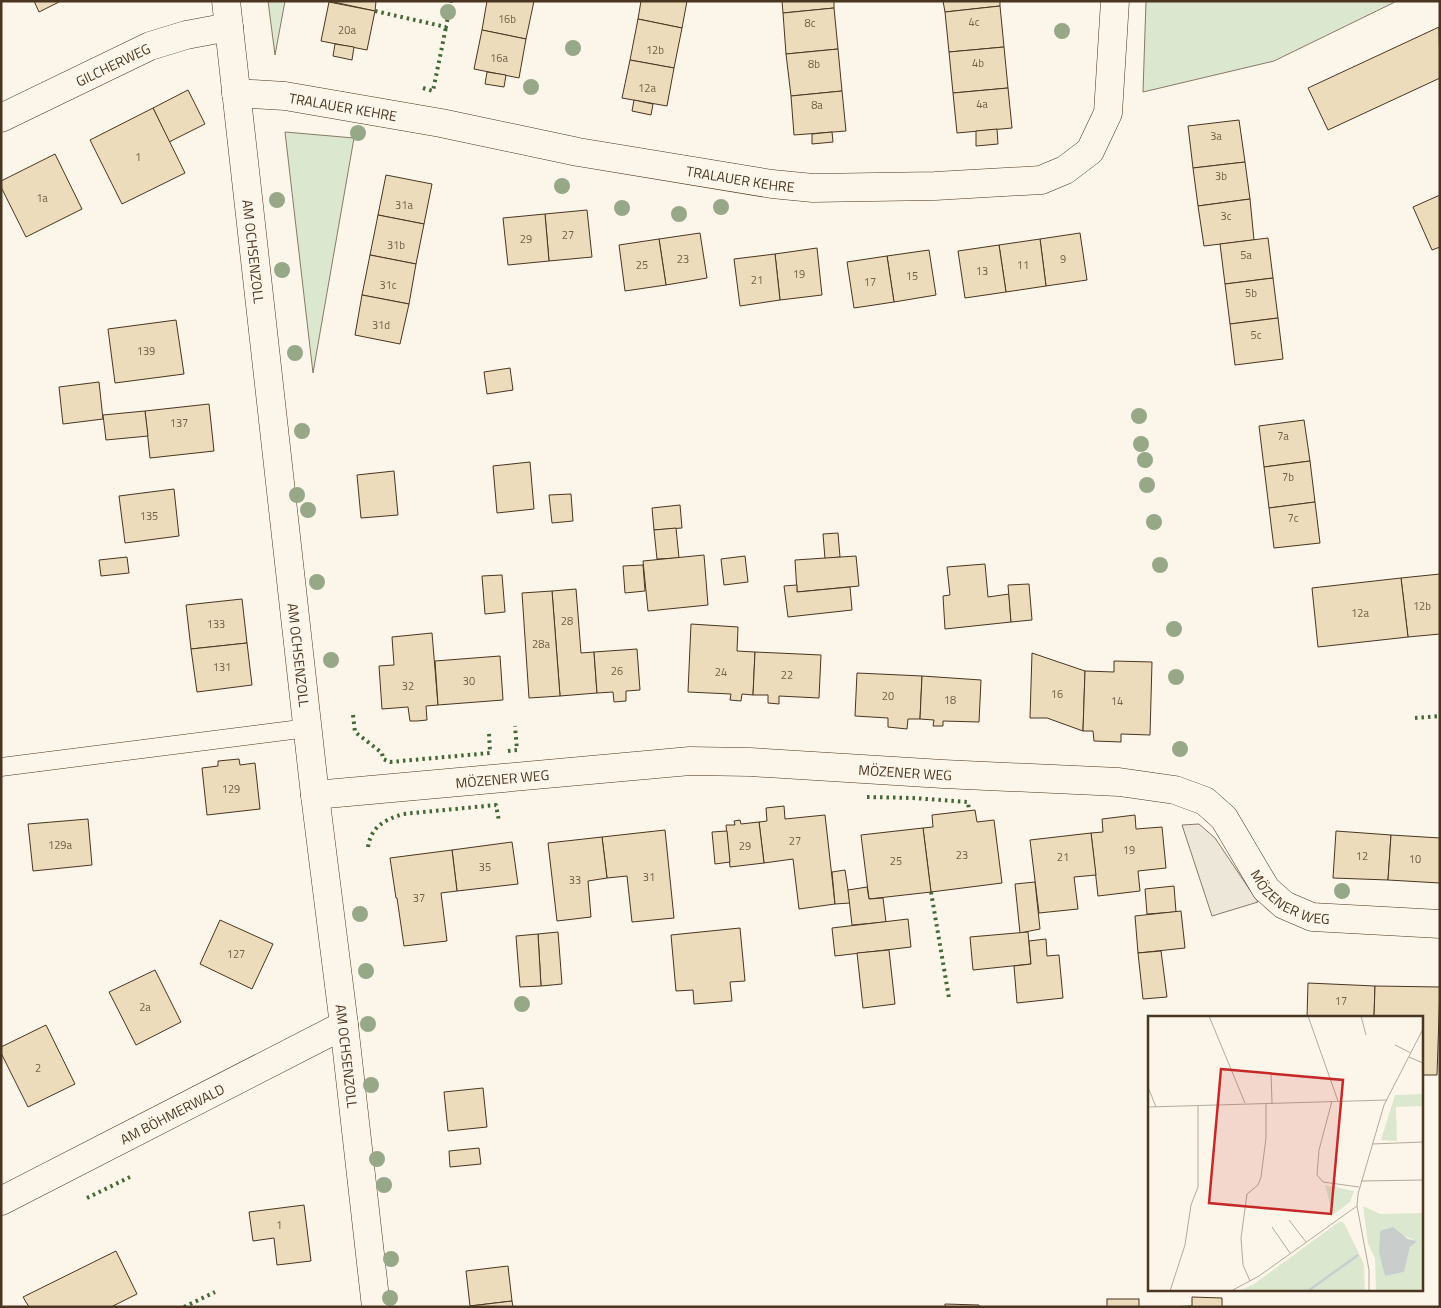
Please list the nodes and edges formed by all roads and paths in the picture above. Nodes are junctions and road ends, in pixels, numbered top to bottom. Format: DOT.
graph roads {
  1 [pos="1115,1"];
  2 [pos="228,14"];
  3 [pos="236,93"];
  4 [pos="1,118"];
  5 [pos="308,728"];
  6 [pos="1,767"];
  7 [pos="315,795"];
  8 [pos="1440,924"];
  9 [pos="344,1025"];
  10 [pos="1,1201"];
  11 [pos="376,1307"];
  1 -- 3 [label="street, TRALAUER KEHRE"];
  2 -- 3 [label="street, AM OCHSENZOLL"];
  2 -- 4 [label="street, GILCHERWEG"];
  3 -- 5 [label="street, AM OCHSENZOLL"];
  5 -- 6 [label="lane"];
  5 -- 7 [label="street, AM OCHSENZOLL"];
  7 -- 8 [label="street, MÖZENER WEG"];
  7 -- 9 [label="street, AM OCHSENZOLL"];
  9 -- 10 [label="street, AM BÖHMERWALD"];
  9 -- 11 [label="street, AM OCHSENZOLL"];
}
